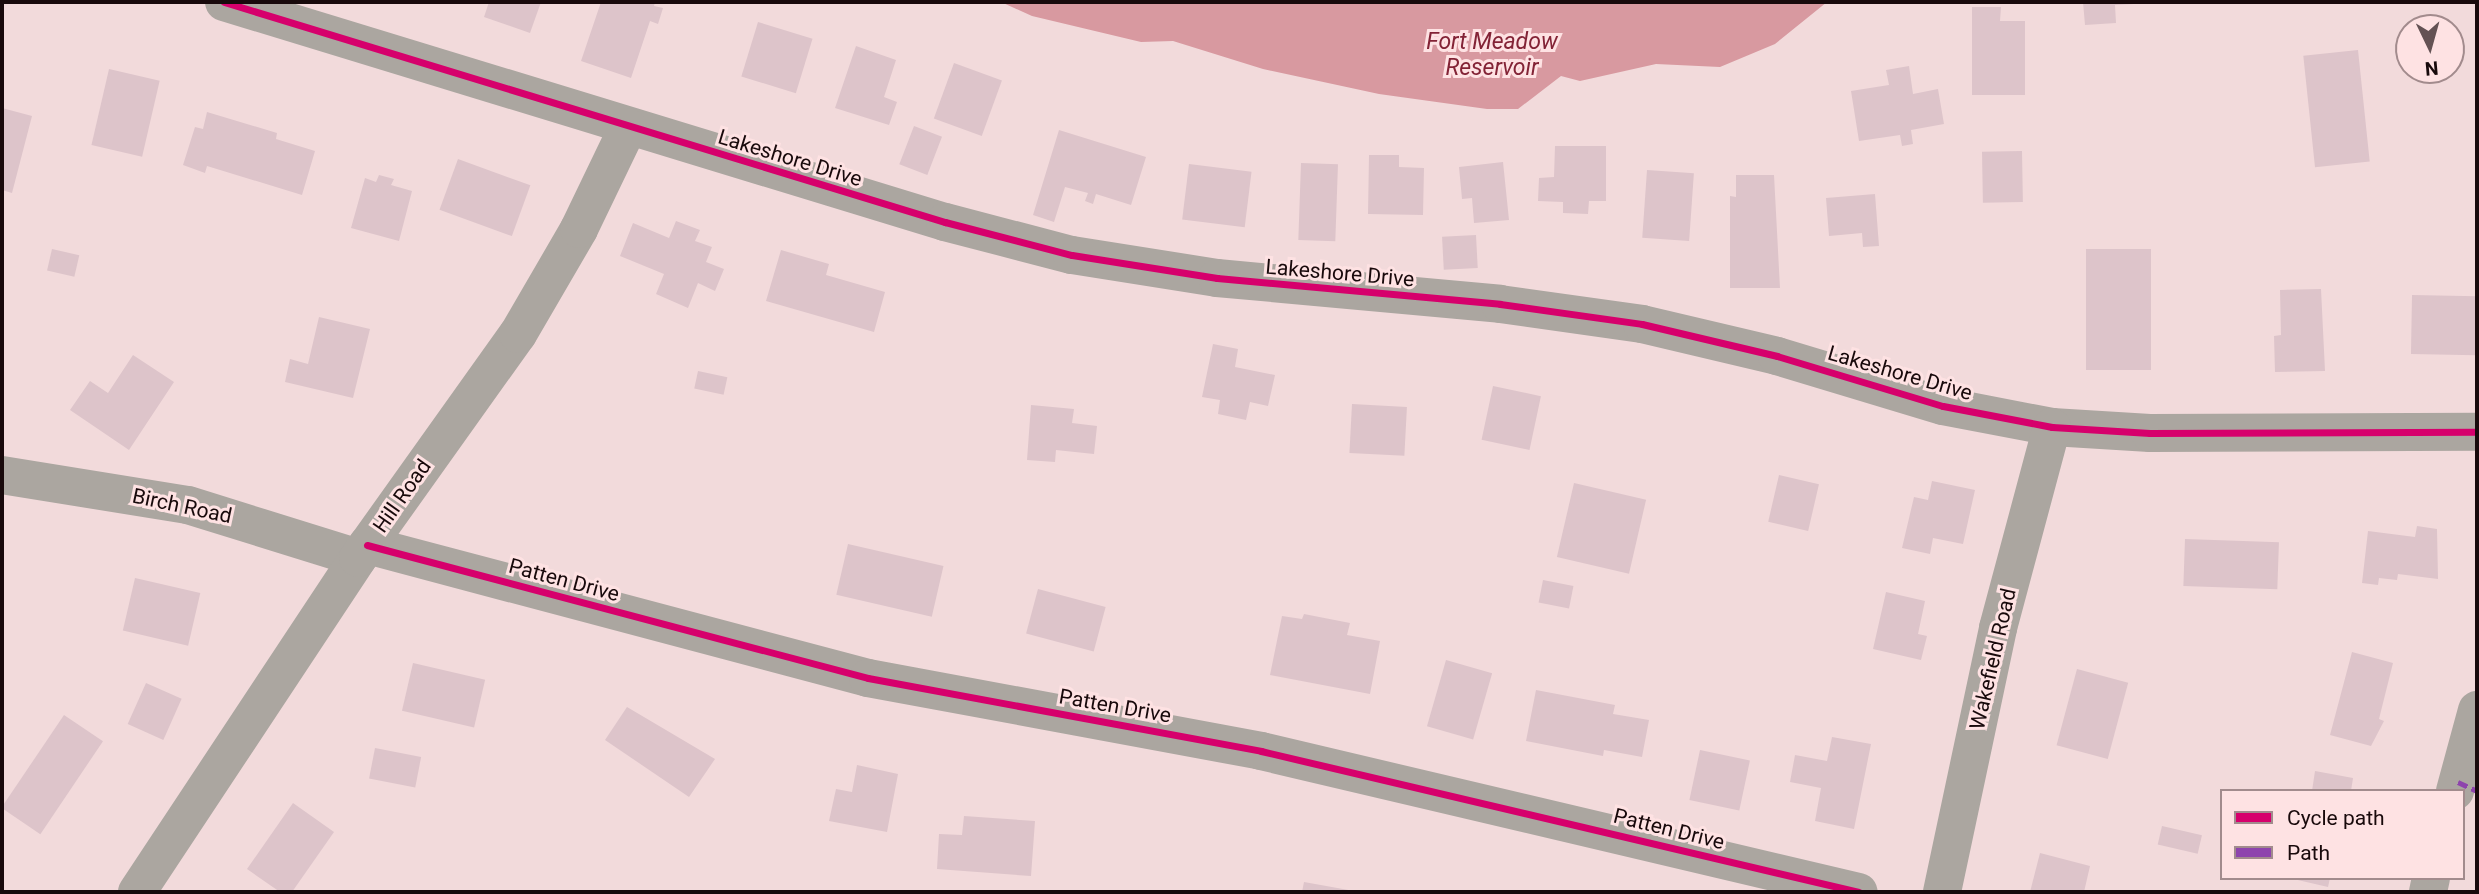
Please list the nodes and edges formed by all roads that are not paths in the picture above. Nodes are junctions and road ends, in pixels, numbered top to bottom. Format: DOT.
graph roads {
  1 [pos="224,2"];
  2 [pos="628,127"];
  3 [pos="2052,427"];
  4 [pos="2477,432"];
  5 [pos="2,475"];
  6 [pos="363,551"];
  7 [pos="2477,710"];
  8 [pos="2456,789"];
  9 [pos="137,892"];
  10 [pos="1859,892"];
  11 [pos="1942,892"];
  1 -- 2 [label="street, Lakeshore Drive"];
  2 -- 3 [label="street, Lakeshore Drive"];
  2 -- 6 [label="street, Hill Road"];
  3 -- 4 [label="street, Lakeshore Drive"];
  3 -- 11 [label="street, Wakefield Road"];
  5 -- 6 [label="street, Birch Road"];
  6 -- 9 [label="street, Hill Road"];
  6 -- 10 [label="street, Patten Drive"];
  7 -- 8 [label="street"];
}
